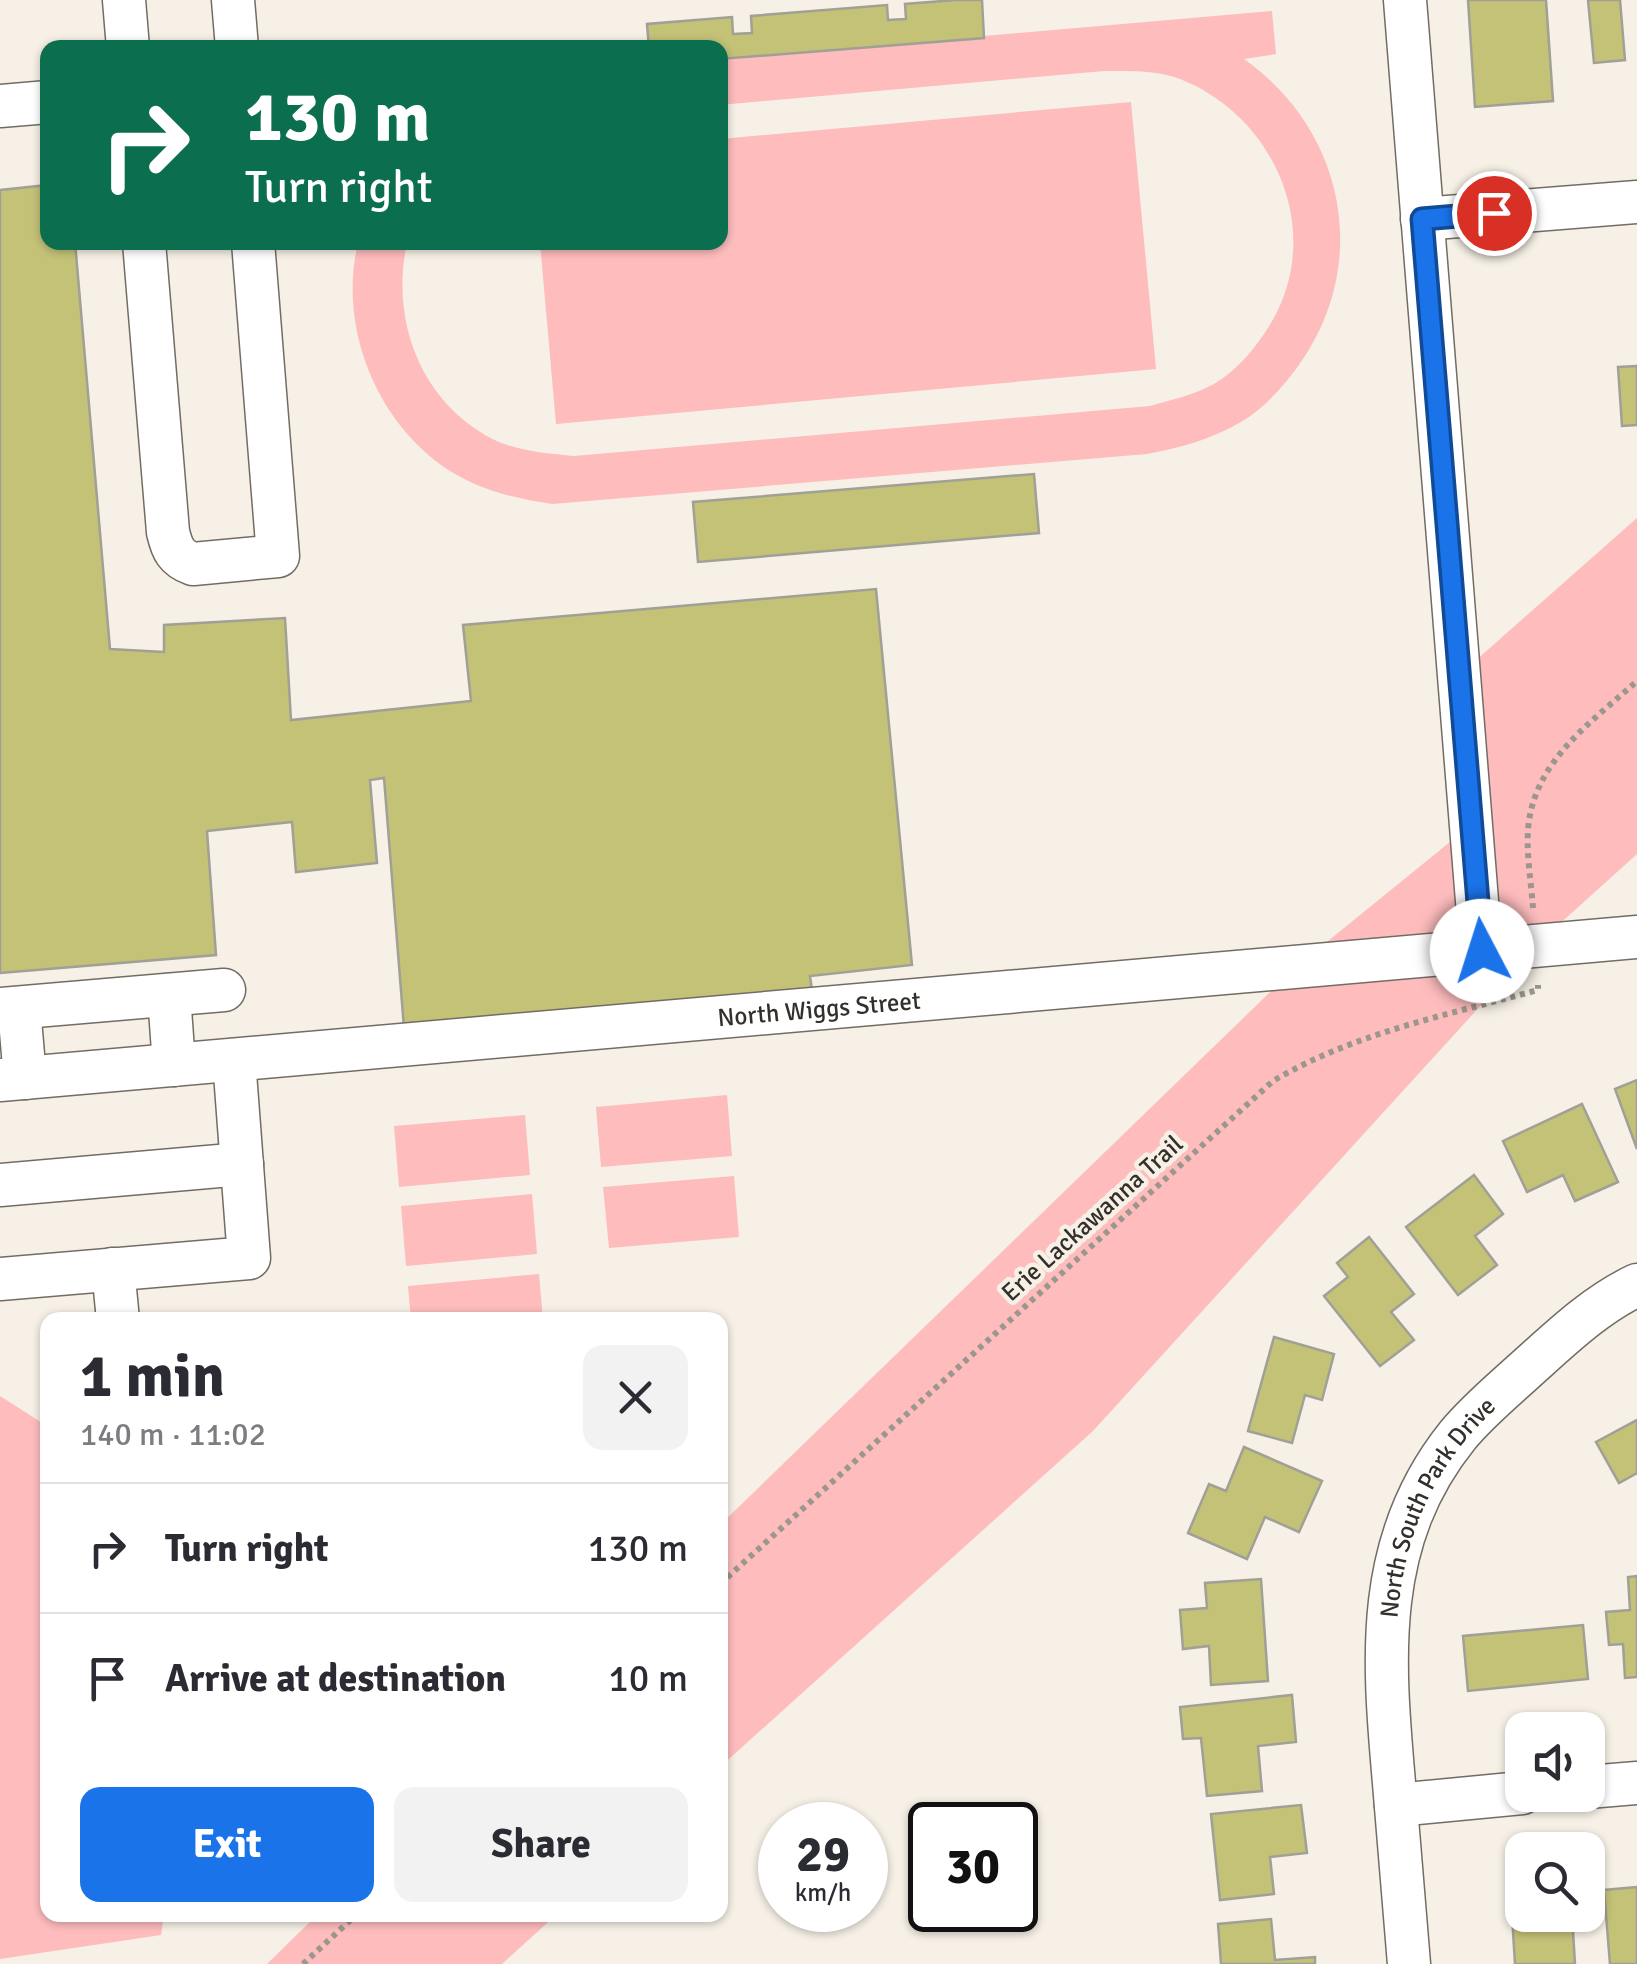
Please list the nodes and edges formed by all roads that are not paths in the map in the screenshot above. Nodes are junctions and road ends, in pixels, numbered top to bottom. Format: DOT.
graph roads {
  1 [pos="124,0"];
  2 [pos="233,0"];
  3 [pos="1405,0"];
  4 [pos="127,40"];
  5 [pos="236,40"];
  6 [pos="40,103"];
  7 [pos="0,106"];
  8 [pos="1637,202"];
  9 [pos="1422,219"];
  10 [pos="145,250"];
  11 [pos="254,250"];
  12 [pos="1637,937"];
  13 [pos="1482,951"];
  14 [pos="224,990"];
  15 [pos="169,995"];
  16 [pos="9,1008"];
  17 [pos="234,1060"];
  18 [pos="174,1065"];
  19 [pos="12,1079"];
  20 [pos="242,1164"];
  21 [pos="0,1185"];
  22 [pos="114,1269"];
  23 [pos="0,1279"];
  24 [pos="1637,1285"];
  25 [pos="117,1312"];
  26 [pos="1637,1783"];
  27 [pos="1605,1786"];
  28 [pos="1505,1794"];
  29 [pos="1396,1804"];
  30 [pos="1409,1964"];
  1 -- 4 [label="street"];
  2 -- 5 [label="street"];
  3 -- 9 [label="street"];
  6 -- 7 [label="street"];
  8 -- 9 [label="street"];
  9 -- 13 [label="street"];
  10 -- 11 [label="street"];
  12 -- 13 [label="street, North Wiggs Street"];
  13 -- 17 [label="street, North Wiggs Street"];
  14 -- 15 [label="street"];
  15 -- 16 [label="street"];
  15 -- 18 [label="street"];
  16 -- 19 [label="street"];
  17 -- 18 [label="street, North Wiggs Street"];
  17 -- 20 [label="street"];
  18 -- 19 [label="street, North Wiggs Street"];
  20 -- 21 [label="street"];
  20 -- 22 [label="street"];
  22 -- 23 [label="street"];
  22 -- 25 [label="street"];
  24 -- 29 [label="street, North South Park Drive"];
  26 -- 27 [label="street"];
  28 -- 29 [label="street"];
  29 -- 30 [label="street, North South Park Drive"];
}
